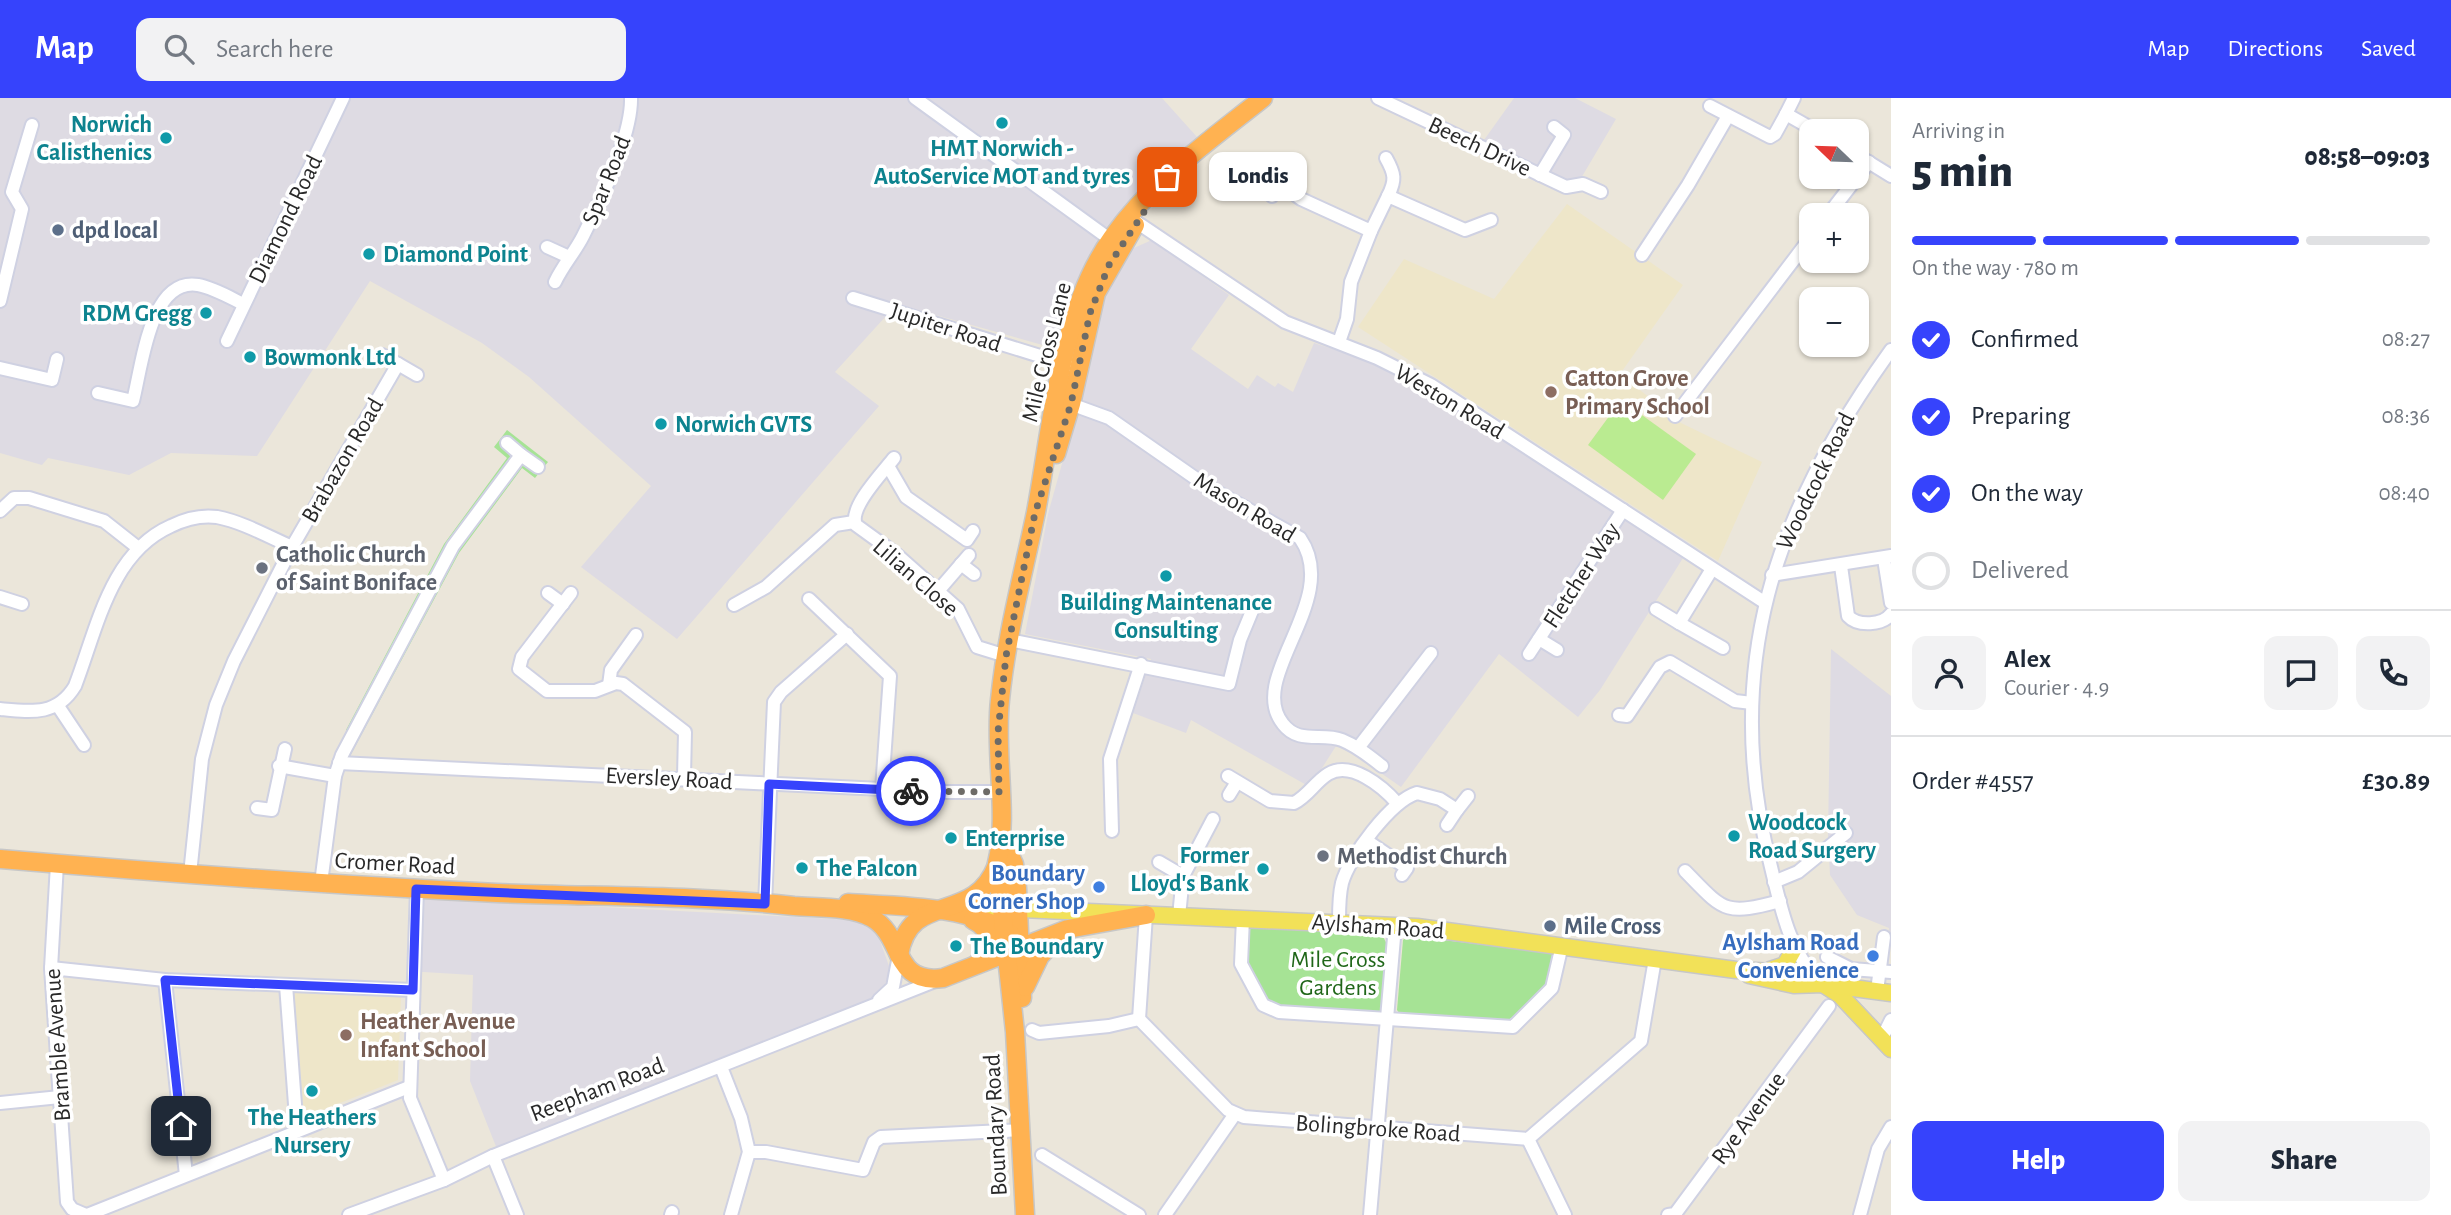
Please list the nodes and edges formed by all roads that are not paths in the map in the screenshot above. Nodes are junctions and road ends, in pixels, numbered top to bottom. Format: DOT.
graph roads {
  1 [pos="343,98"];
  2 [pos="631,98"];
  3 [pos="915,98"];
  4 [pos="1263,98"];
  5 [pos="1378,98"];
  6 [pos="1794,98"];
  7 [pos="1710,106"];
  8 [pos="1786,114"];
  9 [pos="1728,116"];
  10 [pos="1799,121"];
  11 [pos="32,125"];
  12 [pos="1553,127"];
  13 [pos="1386,158"];
  14 [pos="1869,162"];
  15 [pos="1540,174"];
  16 [pos="1891,176"];
  17 [pos="1848,189"];
  18 [pos="6,190"];
  19 [pos="1601,192"];
  20 [pos="1272,196"];
  21 [pos="1388,196"];
  22 [pos="1837,203"];
  23 [pos="1133,219"];
  24 [pos="1491,220"];
  25 [pos="1371,231"];
  26 [pos="1116,243"];
  27 [pos="547,247"];
  28 [pos="1799,253"];
  29 [pos="1642,255"];
  30 [pos="569,257"];
  31 [pos="555,282"];
  32 [pos="852,298"];
  33 [pos="0,301"];
  34 [pos="243,304"];
  35 [pos="227,341"];
  36 [pos="1339,342"];
  37 [pos="1891,350"];
  38 [pos="382,355"];
  39 [pos="57,359"];
  40 [pos="398,364"];
  41 [pos="1071,366"];
  42 [pos="0,368"];
  43 [pos="417,375"];
  44 [pos="98,393"];
  45 [pos="1064,402"];
  46 [pos="1675,416"];
  47 [pos="507,443"];
  48 [pos="521,455"];
  49 [pos="538,467"];
  50 [pos="1623,510"];
  51 [pos="0,511"];
  52 [pos="854,522"];
  53 [pos="137,547"];
  54 [pos="292,547"];
  55 [pos="967,548"];
  56 [pos="1888,558"];
  57 [pos="1841,566"];
  58 [pos="1712,569"];
  59 [pos="974,574"];
  60 [pos="1772,575"];
  61 [pos="937,591"];
  62 [pos="548,593"];
  63 [pos="0,597"];
  64 [pos="809,599"];
  65 [pos="1764,602"];
  66 [pos="1891,603"];
  67 [pos="22,604"];
  68 [pos="734,605"];
  69 [pos="1656,609"];
  70 [pos="1252,611"];
  71 [pos="1891,614"];
  72 [pos="1679,623"];
  73 [pos="1720,631"];
  74 [pos="847,634"];
  75 [pos="636,635"];
  76 [pos="1539,639"];
  77 [pos="1007,648"];
  78 [pos="1557,650"];
  79 [pos="1431,653"];
  80 [pos="1529,654"];
  81 [pos="1141,664"];
  82 [pos="610,685"];
  83 [pos="1752,703"];
  84 [pos="58,706"];
  85 [pos="0,709"];
  86 [pos="1625,718"];
  87 [pos="83,745"];
  88 [pos="1358,748"];
  89 [pos="285,749"];
  90 [pos="279,766"];
  91 [pos="1382,766"];
  92 [pos="337,769"];
  93 [pos="684,777"];
  94 [pos="769,784"];
  95 [pos="883,789"];
  96 [pos="999,792"];
  97 [pos="1229,796"];
  98 [pos="1468,796"];
  99 [pos="1397,803"];
  100 [pos="257,808"];
  101 [pos="1457,810"];
  102 [pos="1213,819"];
  103 [pos="1447,825"];
  104 [pos="1112,831"];
  105 [pos="1846,833"];
  106 [pos="1003,840"];
  107 [pos="1367,841"];
  108 [pos="0,859"];
  109 [pos="1159,862"];
  110 [pos="997,863"];
  111 [pos="57,864"];
  112 [pos="1408,867"];
  113 [pos="1685,871"];
  114 [pos="191,874"];
  115 [pos="1183,876"];
  116 [pos="1774,882"];
  117 [pos="321,883"];
  118 [pos="416,889"];
  119 [pos="1780,901"];
  120 [pos="765,904"];
  121 [pos="789,905"];
  122 [pos="931,911"];
  123 [pos="961,911"];
  124 [pos="1146,915"];
  125 [pos="1179,916"];
  126 [pos="1243,918"];
  127 [pos="1100,921"];
  128 [pos="1339,922"];
  129 [pos="1012,925"];
  130 [pos="1395,926"];
  131 [pos="1068,929"];
  132 [pos="1884,937"];
  133 [pos="1562,946"];
  134 [pos="1796,946"];
  135 [pos="899,955"];
  136 [pos="1827,957"];
  137 [pos="1655,959"];
  138 [pos="977,964"];
  139 [pos="51,968"];
  140 [pos="1736,970"];
  141 [pos="1770,970"];
  142 [pos="1886,972"];
  143 [pos="943,978"];
  144 [pos="165,980"];
  145 [pos="1823,984"];
  146 [pos="286,985"];
  147 [pos="413,990"];
  148 [pos="1023,990"];
  149 [pos="1884,992"];
  150 [pos="1811,1006"];
  151 [pos="863,1009"];
  152 [pos="1139,1019"];
  153 [pos="1386,1019"];
  154 [pos="1891,1020"];
  155 [pos="1024,1031"];
  156 [pos="1886,1044"];
  157 [pos="721,1067"];
  158 [pos="409,1087"];
  159 [pos="60,1097"];
  160 [pos="0,1103"];
  161 [pos="1235,1114"];
  162 [pos="1891,1127"];
  163 [pos="1377,1128"];
  164 [pos="1021,1130"];
  165 [pos="297,1131"];
  166 [pos="1528,1139"];
  167 [pos="749,1152"];
  168 [pos="1042,1155"];
  169 [pos="493,1156"];
  170 [pos="1068,1170"];
  171 [pos="186,1175"];
  172 [pos="444,1180"];
  173 [pos="1061,1183"];
  174 [pos="87,1215"];
  175 [pos="349,1215"];
  176 [pos="517,1215"];
  177 [pos="732,1215"];
  178 [pos="1025,1215"];
  179 [pos="1139,1215"];
  180 [pos="1165,1215"];
  181 [pos="1370,1215"];
  182 [pos="1565,1215"];
  183 [pos="1668,1215"];
  184 [pos="1676,1215"];
  185 [pos="1860,1215"];
  1 -- 34 [label="street, Diamond Road"];
  2 -- 30 [label="street, Spar Road"];
  3 -- 26 [label="street"];
  4 -- 23 [label="highway, Mile Cross Lane"];
  5 -- 15 [label="street, Beech Drive"];
  6 -- 8 [label="street"];
  7 -- 9 [label="street"];
  8 -- 9 [label="street"];
  8 -- 10 [label="street"];
  9 -- 29 [label="street"];
  11 -- 18 [label="street"];
  12 -- 15 [label="street"];
  13 -- 21 [label="street"];
  14 -- 16 [label="street"];
  15 -- 19 [label="street, Beech Drive"];
  17 -- 22 [label="street"];
  18 -- 33 [label="street"];
  20 -- 25 [label="street"];
  21 -- 24 [label="street"];
  21 -- 25 [label="street"];
  23 -- 26 [label="highway, Mile Cross Lane"];
  23 -- 36 [label="street, Weston Road"];
  25 -- 36 [label="street"];
  26 -- 41 [label="highway, Mile Cross Lane"];
  27 -- 30 [label="street"];
  28 -- 46 [label="street"];
  30 -- 31 [label="street, Spar Road"];
  32 -- 41 [label="street, Jupiter Road"];
  34 -- 35 [label="street, Diamond Road"];
  34 -- 44 [label="street"];
  36 -- 50 [label="street, Weston Road"];
  37 -- 60 [label="street, Woodcock Road"];
  38 -- 40 [label="street"];
  39 -- 42 [label="street"];
  40 -- 43 [label="street"];
  40 -- 54 [label="street, Brabazon Road"];
  41 -- 45 [label="highway, Mile Cross Lane"];
  45 -- 77 [label="highway, Mile Cross Lane"];
  45 -- 88 [label="street, Mason Road"];
  47 -- 48 [label="street"];
  48 -- 49 [label="street"];
  48 -- 92 [label="street"];
  50 -- 58 [label="street, Weston Road"];
  50 -- 76 [label="street, Fletcher Way"];
  51 -- 53 [label="street"];
  52 -- 55 [label="street, Lilian Close"];
  52 -- 61 [label="street, Lilian Close"];
  52 -- 68 [label="street, Lilian Close"];
  53 -- 54 [label="street"];
  53 -- 84 [label="street"];
  54 -- 114 [label="street, Brabazon Road"];
  55 -- 59 [label="street, Lilian Close"];
  55 -- 61 [label="street"];
  56 -- 57 [label="street"];
  56 -- 66 [label="street"];
  57 -- 60 [label="street"];
  57 -- 71 [label="street"];
  58 -- 65 [label="street, Weston Road"];
  58 -- 72 [label="street"];
  60 -- 65 [label="street, Woodcock Road"];
  61 -- 77 [label="street, Lilian Close"];
  62 -- 82 [label="street"];
  63 -- 67 [label="street"];
  64 -- 74 [label="street"];
  65 -- 83 [label="street, Woodcock Road"];
  69 -- 72 [label="street"];
  70 -- 81 [label="street, Lilian Close"];
  72 -- 73 [label="street"];
  74 -- 94 [label="street"];
  74 -- 95 [label="street"];
  75 -- 82 [label="street"];
  76 -- 78 [label="street, Fletcher Way"];
  76 -- 80 [label="street, Fletcher Way"];
  77 -- 81 [label="street, Lilian Close"];
  77 -- 96 [label="highway, Mile Cross Lane"];
  79 -- 88 [label="street"];
  81 -- 104 [label="street"];
  82 -- 93 [label="street"];
  83 -- 86 [label="street"];
  83 -- 116 [label="street, Woodcock Road"];
  84 -- 85 [label="street"];
  84 -- 87 [label="street"];
  88 -- 91 [label="street, Mason Road"];
  89 -- 90 [label="street"];
  90 -- 92 [label="street, Eversley Road"];
  90 -- 100 [label="street"];
  92 -- 93 [label="street, Eversley Road"];
  92 -- 117 [label="street"];
  93 -- 94 [label="street, Eversley Road"];
  94 -- 95 [label="street, Eversley Road"];
  94 -- 120 [label="street"];
  95 -- 96 [label="street, Eversley Road"];
  96 -- 106 [label="highway, Mile Cross Lane"];
  97 -- 99 [label="street"];
  98 -- 101 [label="street"];
  99 -- 101 [label="street"];
  99 -- 107 [label="street"];
  101 -- 103 [label="street"];
  102 -- 115 [label="street"];
  105 -- 116 [label="street"];
  106 -- 110 [label="highway, Mile Cross Lane"];
  106 -- 129 [label="highway"];
  107 -- 112 [label="street"];
  107 -- 128 [label="street"];
  108 -- 111 [label="highway, Cromer Road"];
  109 -- 115 [label="street"];
  110 -- 123 [label="highway"];
  110 -- 129 [label="highway, Mile Cross Lane"];
  111 -- 114 [label="highway, Cromer Road"];
  111 -- 139 [label="street, Bramble Avenue"];
  113 -- 119 [label="street"];
  114 -- 117 [label="highway, Cromer Road"];
  115 -- 125 [label="street"];
  116 -- 119 [label="street, Woodcock Road"];
  117 -- 118 [label="highway, Cromer Road"];
  118 -- 120 [label="highway, Cromer Road"];
  118 -- 147 [label="street"];
  119 -- 134 [label="street, Woodcock Road"];
  120 -- 121 [label="highway, Cromer Road"];
  121 -- 122 [label="highway, Cromer Road"];
  121 -- 135 [label="highway, Cromer Road"];
  122 -- 123 [label="highway, Cromer Road"];
  122 -- 135 [label="highway, Reepham Road"];
  123 -- 129 [label="highway, Cromer Road"];
  123 -- 138 [label="highway"];
  124 -- 125 [label="main road, Aylsham Road"];
  124 -- 127 [label="highway"];
  124 -- 129 [label="main road, Aylsham Road"];
  124 -- 152 [label="street"];
  125 -- 126 [label="main road, Aylsham Road"];
  126 -- 128 [label="main road, Aylsham Road"];
  126 -- 153 [label="street"];
  127 -- 129 [label="highway"];
  127 -- 131 [label="highway, Reepham Road"];
  128 -- 130 [label="main road, Aylsham Road"];
  129 -- 131 [label="highway, Reepham Road"];
  129 -- 138 [label="highway, Reepham Road"];
  129 -- 148 [label="highway, Boundary Road"];
  129 -- 155 [label="highway, Boundary Road"];
  130 -- 133 [label="main road, Aylsham Road"];
  130 -- 153 [label="street"];
  131 -- 148 [label="highway"];
  132 -- 142 [label="street"];
  133 -- 137 [label="main road, Aylsham Road"];
  133 -- 153 [label="street"];
  134 -- 141 [label="main road"];
  134 -- 145 [label="street, Woodcock Road"];
  135 -- 143 [label="highway"];
  135 -- 151 [label="street, Reepham Road"];
  136 -- 142 [label="street"];
  137 -- 140 [label="main road, Aylsham Road"];
  137 -- 166 [label="street"];
  138 -- 143 [label="highway, Reepham Road"];
  138 -- 155 [label="highway, Boundary Road"];
  139 -- 144 [label="street"];
  139 -- 159 [label="street, Bramble Avenue"];
  140 -- 141 [label="main road, Aylsham Road"];
  140 -- 145 [label="main road, Aylsham Road"];
  141 -- 145 [label="main road, Aylsham Road"];
  142 -- 149 [label="street"];
  143 -- 151 [label="street, Reepham Road"];
  144 -- 146 [label="street"];
  144 -- 171 [label="street"];
  145 -- 149 [label="main road, Aylsham Road"];
  145 -- 156 [label="main road"];
  146 -- 147 [label="street"];
  146 -- 165 [label="street"];
  147 -- 158 [label="street"];
  148 -- 155 [label="highway, Boundary Road"];
  150 -- 184 [label="street, Rye Avenue"];
  151 -- 157 [label="street, Reepham Road"];
  152 -- 155 [label="street"];
  152 -- 161 [label="street"];
  153 -- 163 [label="street"];
  154 -- 156 [label="street"];
  155 -- 164 [label="highway, Boundary Road"];
  157 -- 167 [label="street"];
  157 -- 169 [label="street, Reepham Road"];
  158 -- 165 [label="street, Bramble Avenue"];
  158 -- 172 [label="street"];
  159 -- 160 [label="street"];
  159 -- 174 [label="street, Bramble Avenue"];
  161 -- 163 [label="street, Bolingbroke Road"];
  161 -- 180 [label="street"];
  162 -- 185 [label="street"];
  163 -- 166 [label="street, Bolingbroke Road"];
  163 -- 181 [label="street"];
  164 -- 167 [label="street"];
  164 -- 178 [label="highway, Boundary Road"];
  165 -- 171 [label="street, Bramble Avenue"];
  166 -- 182 [label="street"];
  167 -- 177 [label="street"];
  168 -- 170 [label="street"];
  169 -- 172 [label="street, Reepham Road"];
  169 -- 176 [label="street"];
  170 -- 173 [label="street"];
  170 -- 179 [label="street"];
  171 -- 174 [label="street, Bramble Avenue"];
  172 -- 175 [label="street, Reepham Road"];
  183 -- 184 [label="street, Rye Avenue"];
}
